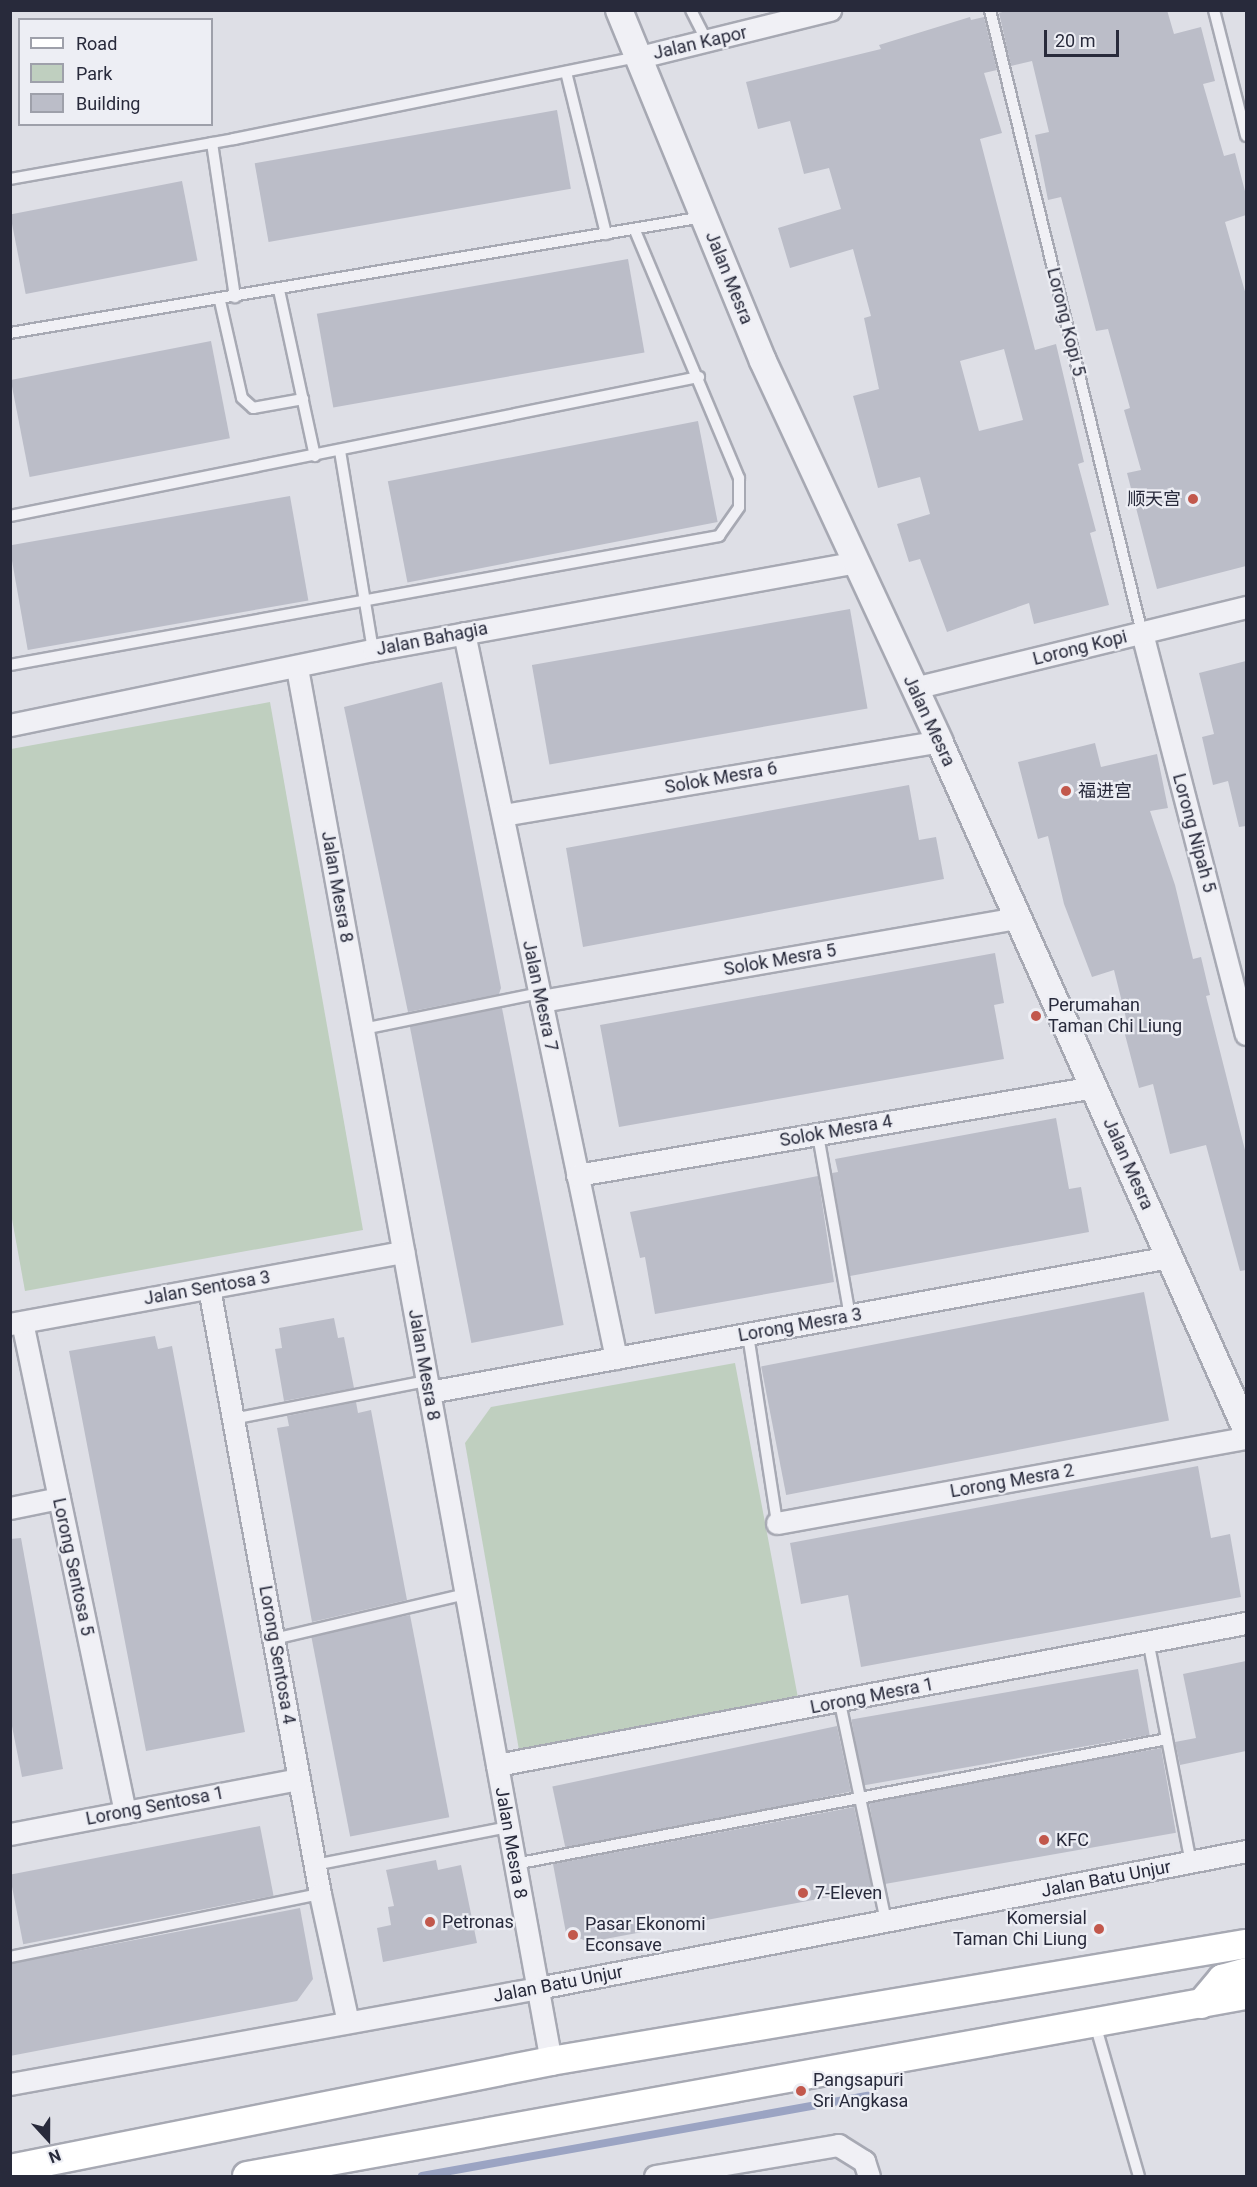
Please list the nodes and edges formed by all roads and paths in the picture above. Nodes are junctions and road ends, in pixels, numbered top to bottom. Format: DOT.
graph roads {
  1 [pos="619,10"];
  2 [pos="692,10"];
  3 [pos="830,10"];
  4 [pos="990,10"];
  5 [pos="1214,10"];
  6 [pos="707,41"];
  7 [pos="640,57"];
  8 [pos="566,72"];
  9 [pos="1246,136"];
  10 [pos="212,143"];
  11 [pos="10,179"];
  12 [pos="704,216"];
  13 [pos="635,230"];
  14 [pos="606,234"];
  15 [pos="279,290"];
  16 [pos="235,297"];
  17 [pos="220,300"];
  18 [pos="10,333"];
  19 [pos="699,377"];
  20 [pos="303,399"];
  21 [pos="340,451"];
  22 [pos="315,456"];
  23 [pos="10,516"];
  24 [pos="855,562"];
  25 [pos="364,601"];
  26 [pos="1246,607"];
  27 [pos="464,633"];
  28 [pos="1142,633"];
  29 [pos="373,650"];
  30 [pos="10,665"];
  31 [pos="297,669"];
  32 [pos="914,688"];
  33 [pos="10,725"];
  34 [pos="939,741"];
  35 [pos="503,815"];
  36 [pos="1018,918"];
  37 [pos="541,997"];
  38 [pos="363,1029"];
  39 [pos="1246,1034"];
  40 [pos="1094,1087"];
  41 [pos="818,1135"];
  42 [pos="577,1175"];
  43 [pos="404,1252"];
  44 [pos="1170,1257"];
  45 [pos="209,1287"];
  46 [pos="850,1317"];
  47 [pos="16,1323"];
  48 [pos="748,1335"];
  49 [pos="616,1358"];
  50 [pos="428,1386"];
  51 [pos="233,1419"];
  52 [pos="1246,1429"];
  53 [pos="1246,1438"];
  54 [pos="59,1498"];
  55 [pos="10,1508"];
  56 [pos="777,1523"];
  57 [pos="466,1594"];
  58 [pos="1246,1623"];
  59 [pos="274,1639"];
  60 [pos="1148,1640"];
  61 [pos="840,1703"];
  62 [pos="1167,1739"];
  63 [pos="497,1766"];
  64 [pos="299,1779"];
  65 [pos="862,1797"];
  66 [pos="125,1812"];
  67 [pos="509,1827"];
  68 [pos="10,1834"];
  69 [pos="1246,1851"];
  70 [pos="515,1864"];
  71 [pos="1191,1864"];
  72 [pos="315,1865"];
  73 [pos="320,1894"];
  74 [pos="886,1921"];
  75 [pos="1246,1944"];
  76 [pos="10,1957"];
  77 [pos="1246,1972"];
  78 [pos="538,1988"];
  79 [pos="1246,1995"];
  80 [pos="1200,2004"];
  81 [pos="348,2022"];
  82 [pos="1095,2024"];
  83 [pos="551,2061"];
  84 [pos="10,2084"];
  85 [pos="10,2169"];
  86 [pos="247,2176"];
  87 [pos="655,2176"];
  88 [pos="869,2176"];
  89 [pos="1139,2176"];
  1 -- 7 [label="street, Jalan Mesra"];
  2 -- 6 [label="lane"];
  3 -- 6 [label="street, Jalan Kapor"];
  4 -- 28 [label="lane, Lorong Kopi 5"];
  5 -- 9 [label="lane"];
  6 -- 7 [label="street, Jalan Kapor"];
  7 -- 8 [label="lane"];
  7 -- 12 [label="street, Jalan Mesra"];
  8 -- 10 [label="lane"];
  8 -- 14 [label="lane"];
  10 -- 11 [label="lane"];
  10 -- 16 [label="lane"];
  12 -- 13 [label="lane"];
  12 -- 24 [label="street, Jalan Mesra"];
  13 -- 14 [label="lane"];
  13 -- 19 [label="lane"];
  14 -- 15 [label="lane"];
  15 -- 16 [label="lane"];
  15 -- 20 [label="lane"];
  16 -- 17 [label="lane"];
  17 -- 18 [label="lane"];
  17 -- 20 [label="lane"];
  19 -- 21 [label="lane"];
  19 -- 25 [label="lane"];
  20 -- 22 [label="lane"];
  21 -- 22 [label="lane"];
  21 -- 25 [label="lane"];
  22 -- 23 [label="lane"];
  24 -- 27 [label="street, Jalan Bahagia"];
  24 -- 32 [label="street, Jalan Mesra"];
  25 -- 29 [label="lane"];
  25 -- 30 [label="lane"];
  26 -- 28 [label="street, Lorong Kopi"];
  27 -- 29 [label="street, Jalan Bahagia"];
  27 -- 35 [label="street, Jalan Mesra 7"];
  28 -- 32 [label="street, Lorong Kopi"];
  28 -- 39 [label="street, Lorong Nipah 5"];
  29 -- 31 [label="street, Jalan Bahagia"];
  31 -- 33 [label="street, Jalan Bahagia"];
  31 -- 38 [label="street, Jalan Mesra 8"];
  32 -- 34 [label="street, Jalan Mesra"];
  34 -- 35 [label="street, Solok Mesra 6"];
  34 -- 36 [label="street, Jalan Mesra"];
  35 -- 37 [label="street, Jalan Mesra 7"];
  36 -- 37 [label="street, Solok Mesra 5"];
  36 -- 40 [label="street, Jalan Mesra"];
  37 -- 38 [label="lane"];
  37 -- 42 [label="street, Jalan Mesra 7"];
  38 -- 43 [label="street, Jalan Mesra 8"];
  40 -- 41 [label="street, Solok Mesra 4"];
  40 -- 44 [label="street, Jalan Mesra"];
  41 -- 42 [label="street, Solok Mesra 4"];
  41 -- 46 [label="lane"];
  42 -- 49 [label="street, Jalan Mesra 7"];
  43 -- 45 [label="street, Jalan Sentosa 3"];
  43 -- 50 [label="street, Jalan Mesra 8"];
  44 -- 46 [label="street, Lorong Mesra 3"];
  44 -- 52 [label="street, Jalan Mesra"];
  45 -- 47 [label="street, Jalan Sentosa 3"];
  45 -- 51 [label="street, Lorong Sentosa 4"];
  46 -- 48 [label="street, Lorong Mesra 3"];
  47 -- 54 [label="street, Lorong Sentosa 5"];
  48 -- 49 [label="street, Lorong Mesra 3"];
  48 -- 56 [label="lane"];
  49 -- 50 [label="street, Lorong Mesra 3"];
  50 -- 51 [label="lane"];
  50 -- 57 [label="street, Jalan Mesra 8"];
  51 -- 59 [label="street, Lorong Sentosa 4"];
  53 -- 56 [label="street, Lorong Mesra 2"];
  54 -- 55 [label="street"];
  54 -- 66 [label="street, Lorong Sentosa 5"];
  57 -- 59 [label="lane"];
  57 -- 63 [label="street, Jalan Mesra 8"];
  58 -- 60 [label="street, Lorong Mesra 1"];
  59 -- 64 [label="street, Lorong Sentosa 4"];
  60 -- 61 [label="street, Lorong Mesra 1"];
  60 -- 62 [label="lane"];
  61 -- 63 [label="street, Lorong Mesra 1"];
  61 -- 65 [label="lane"];
  62 -- 65 [label="lane"];
  62 -- 71 [label="lane"];
  63 -- 67 [label="street, Jalan Mesra 8"];
  64 -- 66 [label="street, Lorong Sentosa 1"];
  64 -- 72 [label="street, Lorong Sentosa 4"];
  65 -- 70 [label="lane"];
  65 -- 74 [label="lane"];
  66 -- 68 [label="street, Lorong Sentosa 1"];
  67 -- 70 [label="street, Jalan Mesra 8"];
  67 -- 72 [label="lane"];
  69 -- 71 [label="street, Jalan Batu Unjur"];
  70 -- 78 [label="street, Jalan Mesra 8"];
  71 -- 74 [label="street, Jalan Batu Unjur"];
  72 -- 73 [label="street, Lorong Sentosa 4"];
  73 -- 76 [label="lane"];
  73 -- 81 [label="street, Lorong Sentosa 4"];
  74 -- 78 [label="street, Jalan Batu Unjur"];
  75 -- 83 [label="main road"];
  77 -- 80 [label="main road"];
  78 -- 81 [label="street, Jalan Batu Unjur"];
  78 -- 83 [label="street, Jalan Mesra 8"];
  79 -- 80 [label="main road"];
  80 -- 82 [label="main road"];
  81 -- 84 [label="street, Jalan Batu Unjur"];
  82 -- 86 [label="main road"];
  82 -- 89 [label="lane"];
  83 -- 85 [label="main road"];
  87 -- 88 [label="street"];
}
